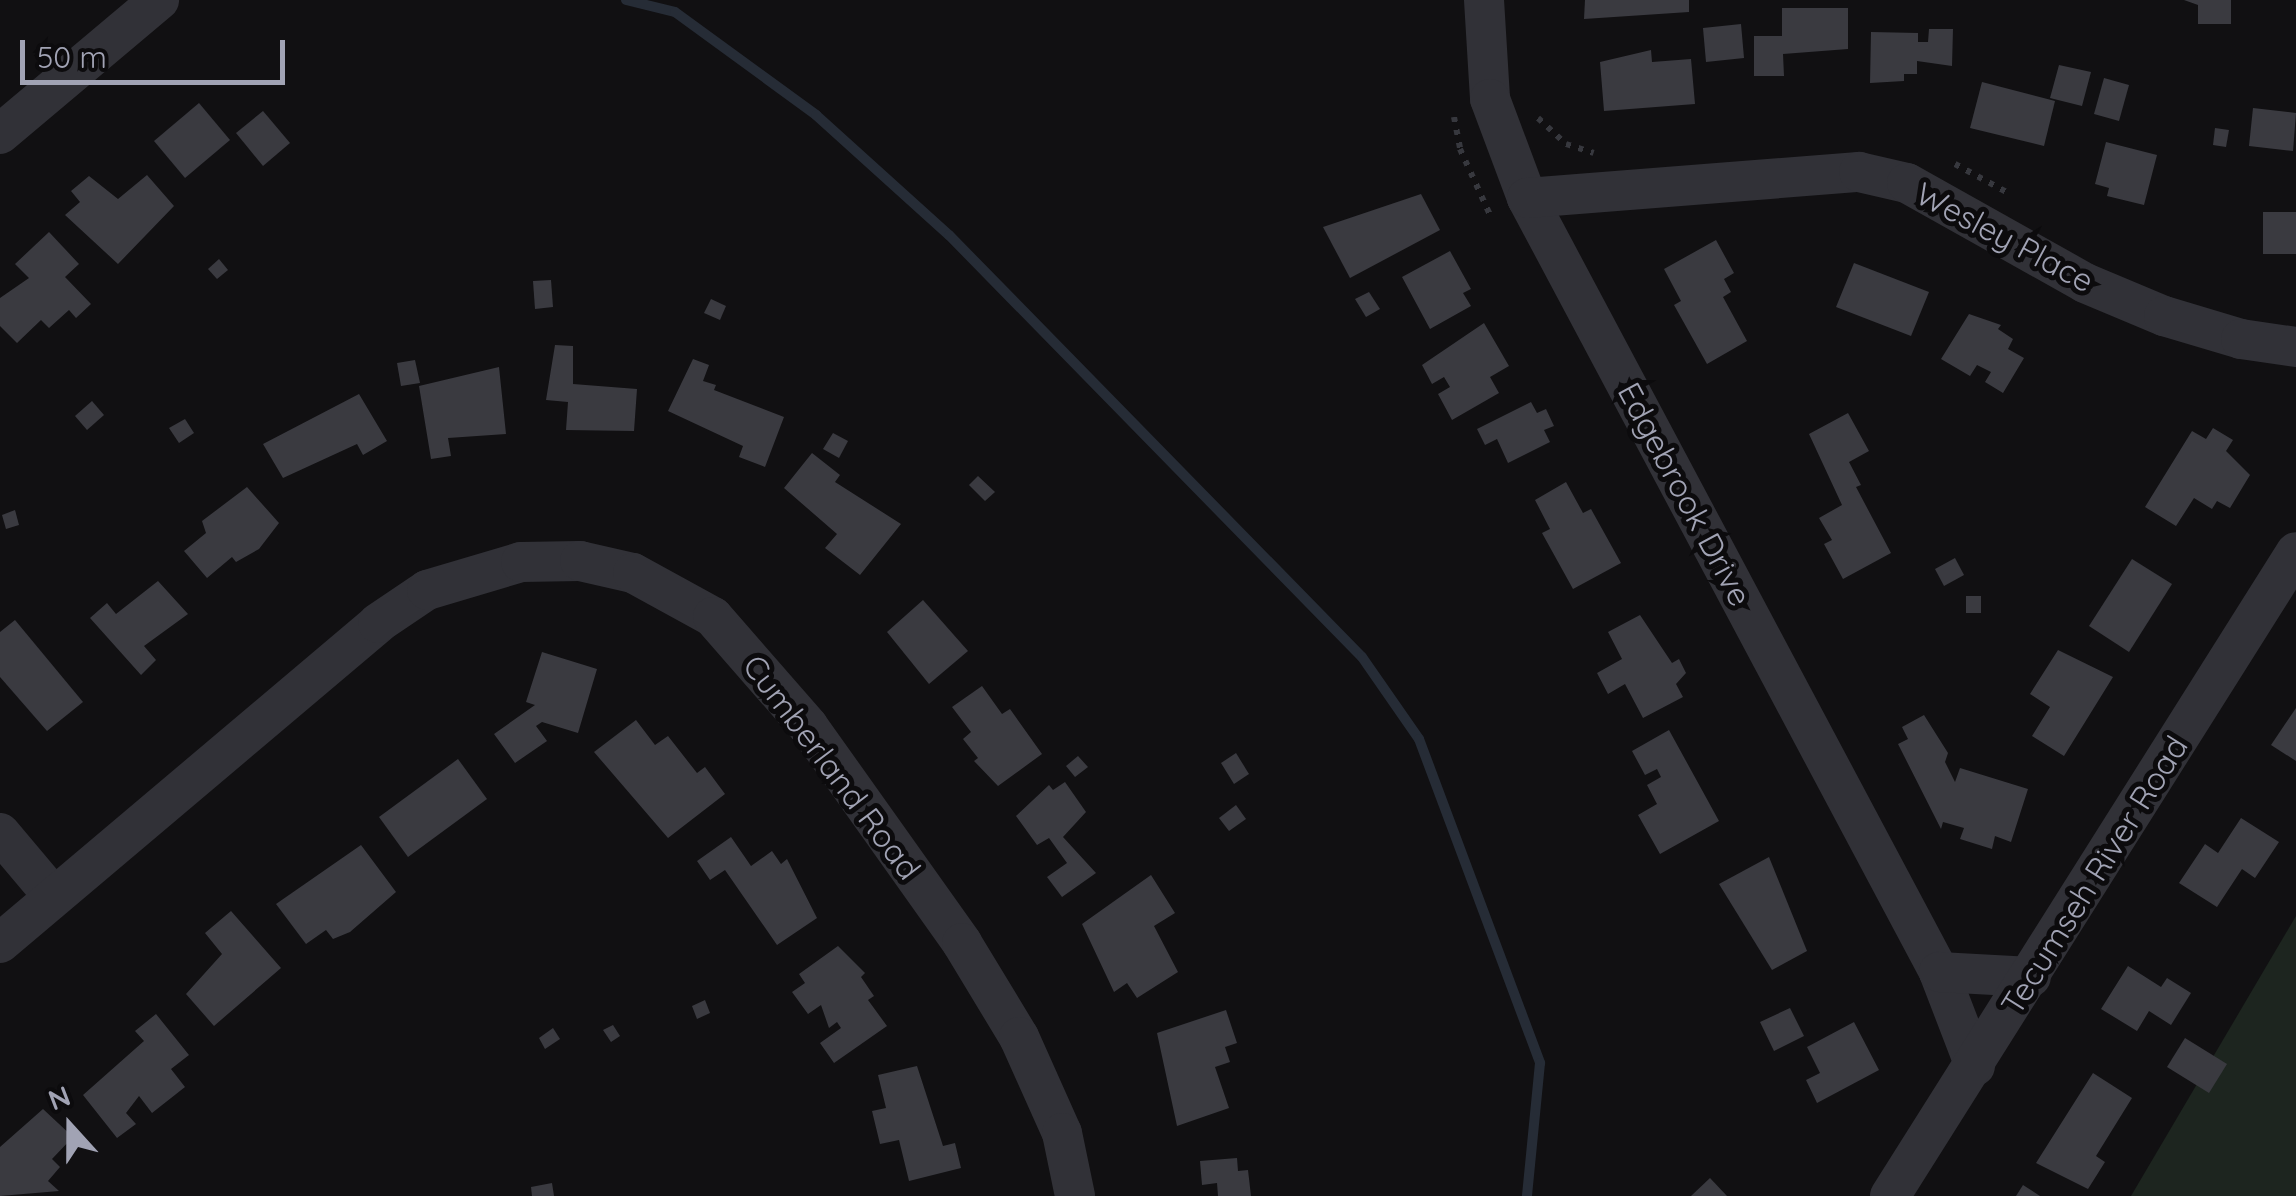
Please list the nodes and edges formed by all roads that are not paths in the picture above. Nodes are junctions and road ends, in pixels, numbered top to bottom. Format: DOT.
graph roads {
  1 [pos="160,0"];
  2 [pos="1484,0"];
  3 [pos="0,134"];
  4 [pos="1527,198"];
  5 [pos="2296,347"];
  6 [pos="2296,552"];
  7 [pos="0,833"];
  8 [pos="53,896"];
  9 [pos="0,943"];
  10 [pos="1939,972"];
  11 [pos="2031,978"];
  12 [pos="1974,1066"];
  13 [pos="1075,1196"];
  14 [pos="1890,1196"];
  1 -- 3 [label="street"];
  2 -- 4 [label="street, Edgebrook Drive"];
  4 -- 5 [label="street, Wesley Place"];
  4 -- 10 [label="street, Edgebrook Drive"];
  6 -- 11 [label="street, Tecumseh River Road"];
  7 -- 8 [label="street"];
  8 -- 9 [label="street, Cumberland Road"];
  8 -- 13 [label="street, Cumberland Road"];
  10 -- 11 [label="street"];
  10 -- 12 [label="street, Edgebrook Drive"];
  11 -- 12 [label="street, Tecumseh River Road"];
  12 -- 14 [label="street, Tecumseh River Road"];
}
